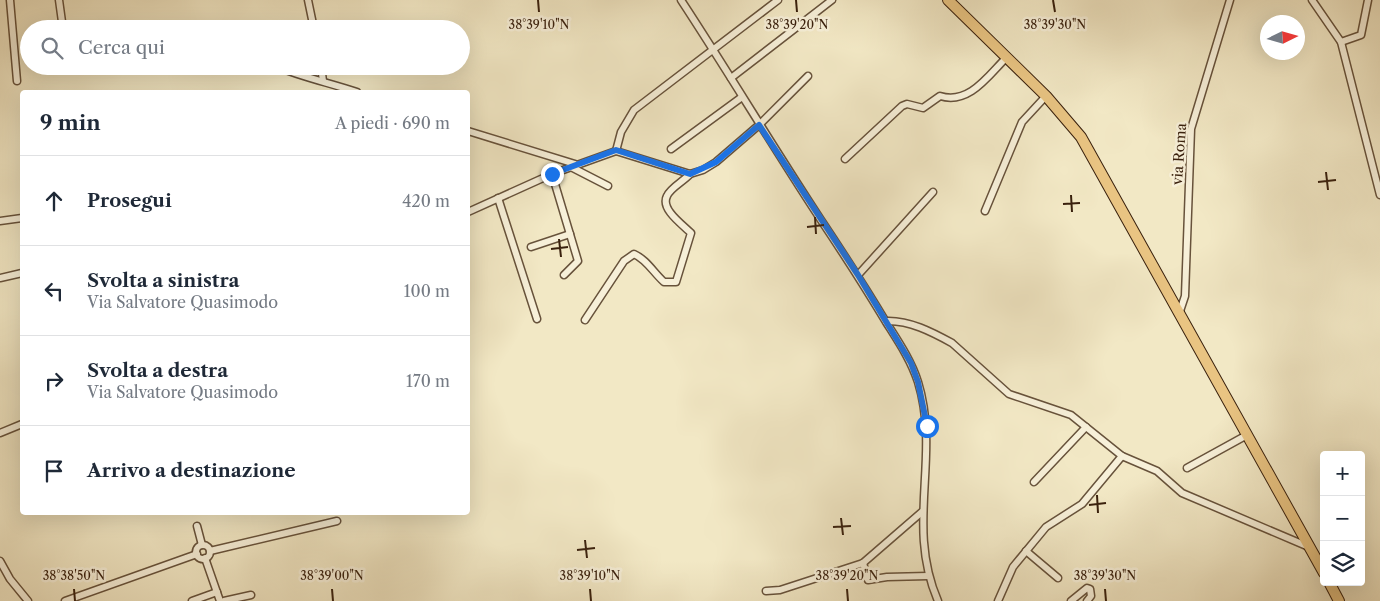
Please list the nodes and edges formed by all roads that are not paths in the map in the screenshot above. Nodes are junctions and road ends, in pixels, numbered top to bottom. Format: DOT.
graph roads {
  1 [pos="10,0"];
  2 [pos="59,0"];
  3 [pos="308,0"];
  4 [pos="681,0"];
  5 [pos="778,0"];
  6 [pos="832,0"];
  7 [pos="948,0"];
  8 [pos="1230,0"];
  9 [pos="1312,0"];
  10 [pos="1368,0"];
  11 [pos="955,4"];
  12 [pos="62,20"];
  13 [pos="312,20"];
  14 [pos="1342,42"];
  15 [pos="714,50"];
  16 [pos="1006,58"];
  17 [pos="298,75"];
  18 [pos="322,75"];
  19 [pos="808,76"];
  20 [pos="730,78"];
  21 [pos="17,81"];
  22 [pos="323,81"];
  23 [pos="351,90"];
  24 [pos="1046,96"];
  25 [pos="742,97"];
  26 [pos="759,125"];
  27 [pos="470,132"];
  28 [pos="616,150"];
  29 [pos="671,150"];
  30 [pos="846,159"];
  31 [pos="573,166"];
  32 [pos="552,174"];
  33 [pos="690,174"];
  34 [pos="608,186"];
  35 [pos="934,192"];
  36 [pos="1380,195"];
  37 [pos="498,198"];
  38 [pos="470,211"];
  39 [pos="985,211"];
  40 [pos="20,218"];
  41 [pos="0,222"];
  42 [pos="570,234"];
  43 [pos="531,246"];
  44 [pos="20,273"];
  45 [pos="564,275"];
  46 [pos="858,275"];
  47 [pos="0,278"];
  48 [pos="1179,314"];
  49 [pos="537,319"];
  50 [pos="585,320"];
  51 [pos="886,321"];
  52 [pos="20,425"];
  53 [pos="1086,427"];
  54 [pos="0,433"];
  55 [pos="1247,435"];
  56 [pos="1122,456"];
  57 [pos="1187,468"];
  58 [pos="1034,482"];
  59 [pos="922,511"];
  60 [pos="337,521"];
  61 [pos="197,526"];
  62 [pos="202,545"];
  63 [pos="1310,548"];
  64 [pos="210,550"];
  65 [pos="1026,551"];
  66 [pos="197,554"];
  67 [pos="205,558"];
  68 [pos="0,561"];
  69 [pos="863,564"];
  70 [pos="1320,566"];
  71 [pos="928,576"];
  72 [pos="1058,578"];
  73 [pos="1331,586"];
  74 [pos="766,591"];
  75 [pos="217,592"];
  76 [pos="251,595"];
  77 [pos="28,601"];
  78 [pos="65,601"];
  79 [pos="192,601"];
  80 [pos="220,601"];
  81 [pos="224,601"];
  82 [pos="938,601"];
  83 [pos="998,601"];
  84 [pos="1072,601"];
  85 [pos="1087,601"];
  86 [pos="1339,601"];
  1 -- 21 [label="street"];
  2 -- 12 [label="street"];
  3 -- 13 [label="street"];
  4 -- 15 [label="street"];
  5 -- 15 [label="street"];
  6 -- 20 [label="street"];
  7 -- 11 [label="main road"];
  8 -- 48 [label="street, via Roma"];
  9 -- 14 [label="street"];
  10 -- 14 [label="street"];
  11 -- 16 [label="main road"];
  14 -- 36 [label="street"];
  15 -- 20 [label="street"];
  15 -- 28 [label="street"];
  16 -- 24 [label="main road"];
  16 -- 30 [label="street"];
  17 -- 22 [label="street"];
  18 -- 22 [label="street"];
  19 -- 26 [label="street"];
  20 -- 25 [label="street"];
  22 -- 23 [label="street"];
  24 -- 39 [label="street"];
  24 -- 48 [label="main road"];
  25 -- 26 [label="street"];
  25 -- 29 [label="street"];
  26 -- 33 [label="street"];
  26 -- 46 [label="street"];
  27 -- 31 [label="street"];
  28 -- 31 [label="street"];
  28 -- 33 [label="street"];
  31 -- 32 [label="street"];
  31 -- 34 [label="street"];
  32 -- 37 [label="street"];
  32 -- 42 [label="street"];
  33 -- 50 [label="street"];
  35 -- 46 [label="street"];
  37 -- 38 [label="street"];
  37 -- 49 [label="street"];
  40 -- 41 [label="street"];
  42 -- 43 [label="street"];
  42 -- 45 [label="street"];
  44 -- 47 [label="street"];
  46 -- 51 [label="street"];
  48 -- 55 [label="main road"];
  51 -- 53 [label="street"];
  51 -- 59 [label="street"];
  52 -- 54 [label="street"];
  53 -- 56 [label="street"];
  53 -- 58 [label="street"];
  55 -- 57 [label="street"];
  55 -- 63 [label="main road"];
  56 -- 63 [label="street"];
  56 -- 65 [label="street"];
  59 -- 69 [label="street"];
  59 -- 71 [label="street"];
  60 -- 64 [label="street"];
  61 -- 62 [label="street"];
  62 -- 64 [label="street"];
  62 -- 66 [label="street"];
  63 -- 70 [label="main road"];
  64 -- 67 [label="street"];
  65 -- 72 [label="street"];
  65 -- 83 [label="street"];
  66 -- 67 [label="street"];
  66 -- 78 [label="street"];
  67 -- 75 [label="street"];
  68 -- 77 [label="street"];
  69 -- 71 [label="street"];
  69 -- 74 [label="street"];
  71 -- 82 [label="street"];
  73 -- 86 [label="main road"];
  75 -- 79 [label="street"];
  75 -- 80 [label="street"];
  76 -- 81 [label="street"];
  84 -- 85 [label="street"];
}
